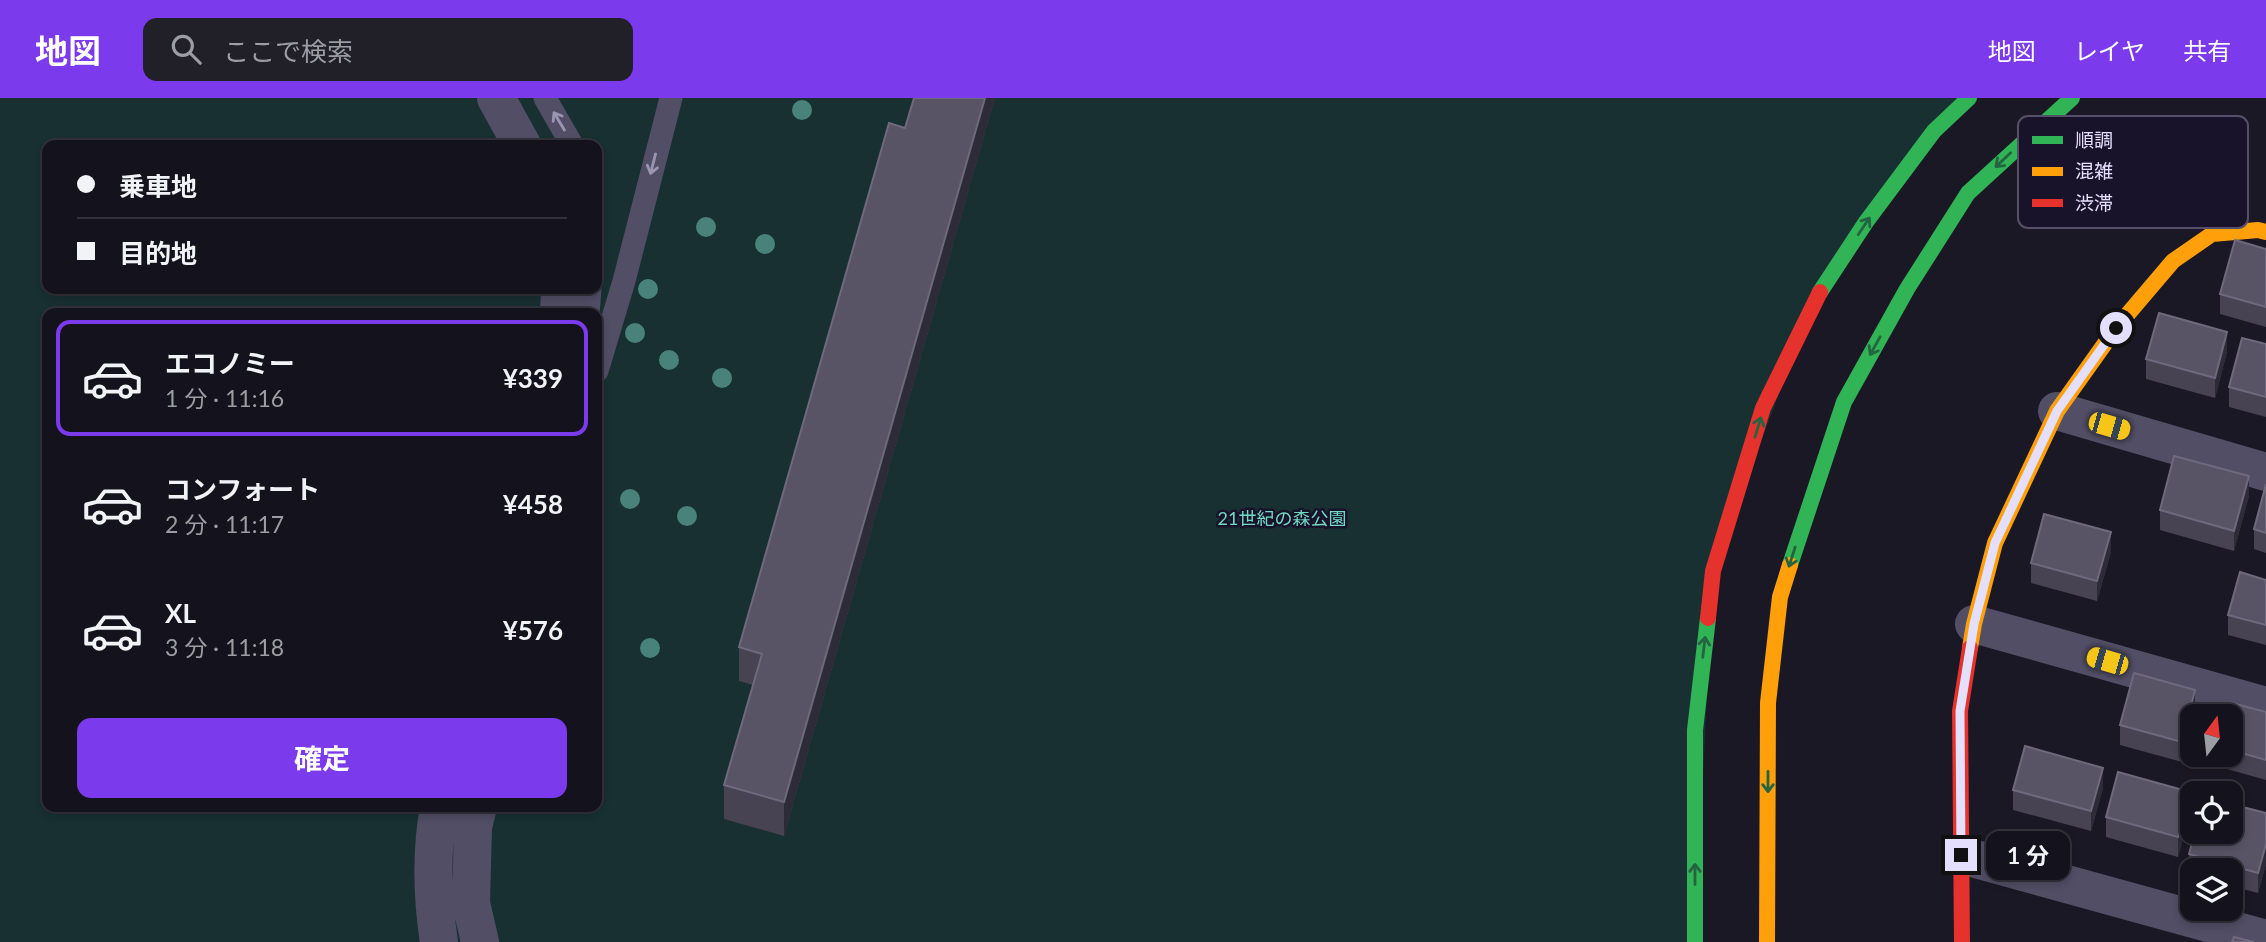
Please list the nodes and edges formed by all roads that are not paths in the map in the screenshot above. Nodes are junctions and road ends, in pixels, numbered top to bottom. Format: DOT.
graph roads {
  1 [pos="496,98"];
  2 [pos="545,98"];
  3 [pos="671,98"];
  4 [pos="1969,98"];
  5 [pos="2072,98"];
  6 [pos="2052,116"];
  7 [pos="519,140"];
  8 [pos="569,140"];
  9 [pos="2018,147"];
  10 [pos="2266,232"];
  11 [pos="602,354"];
  12 [pos="2057,411"];
  13 [pos="2266,472"];
  14 [pos="1974,624"];
  15 [pos="2266,706"];
  16 [pos="438,812"];
  17 [pos="477,812"];
  18 [pos="1961,855"];
  19 [pos="2266,939"];
  20 [pos="439,942"];
  21 [pos="480,942"];
  22 [pos="1695,942"];
  23 [pos="1767,942"];
  24 [pos="1962,942"];
  1 -- 7 [label="street"];
  8 -- 2 [label="lane, one-way"];
  3 -- 11 [label="lane, one-way"];
  22 -- 4 [label="street, one-way"];
  5 -- 6 [label="street, one-way"];
  9 -- 23 [label="street, one-way"];
  10 -- 12 [label="street"];
  12 -- 13 [label="street"];
  12 -- 14 [label="street"];
  14 -- 15 [label="street"];
  14 -- 18 [label="street"];
  16 -- 20 [label="street"];
  17 -- 21 [label="street"];
  18 -- 19 [label="street"];
  18 -- 24 [label="street"];
}
